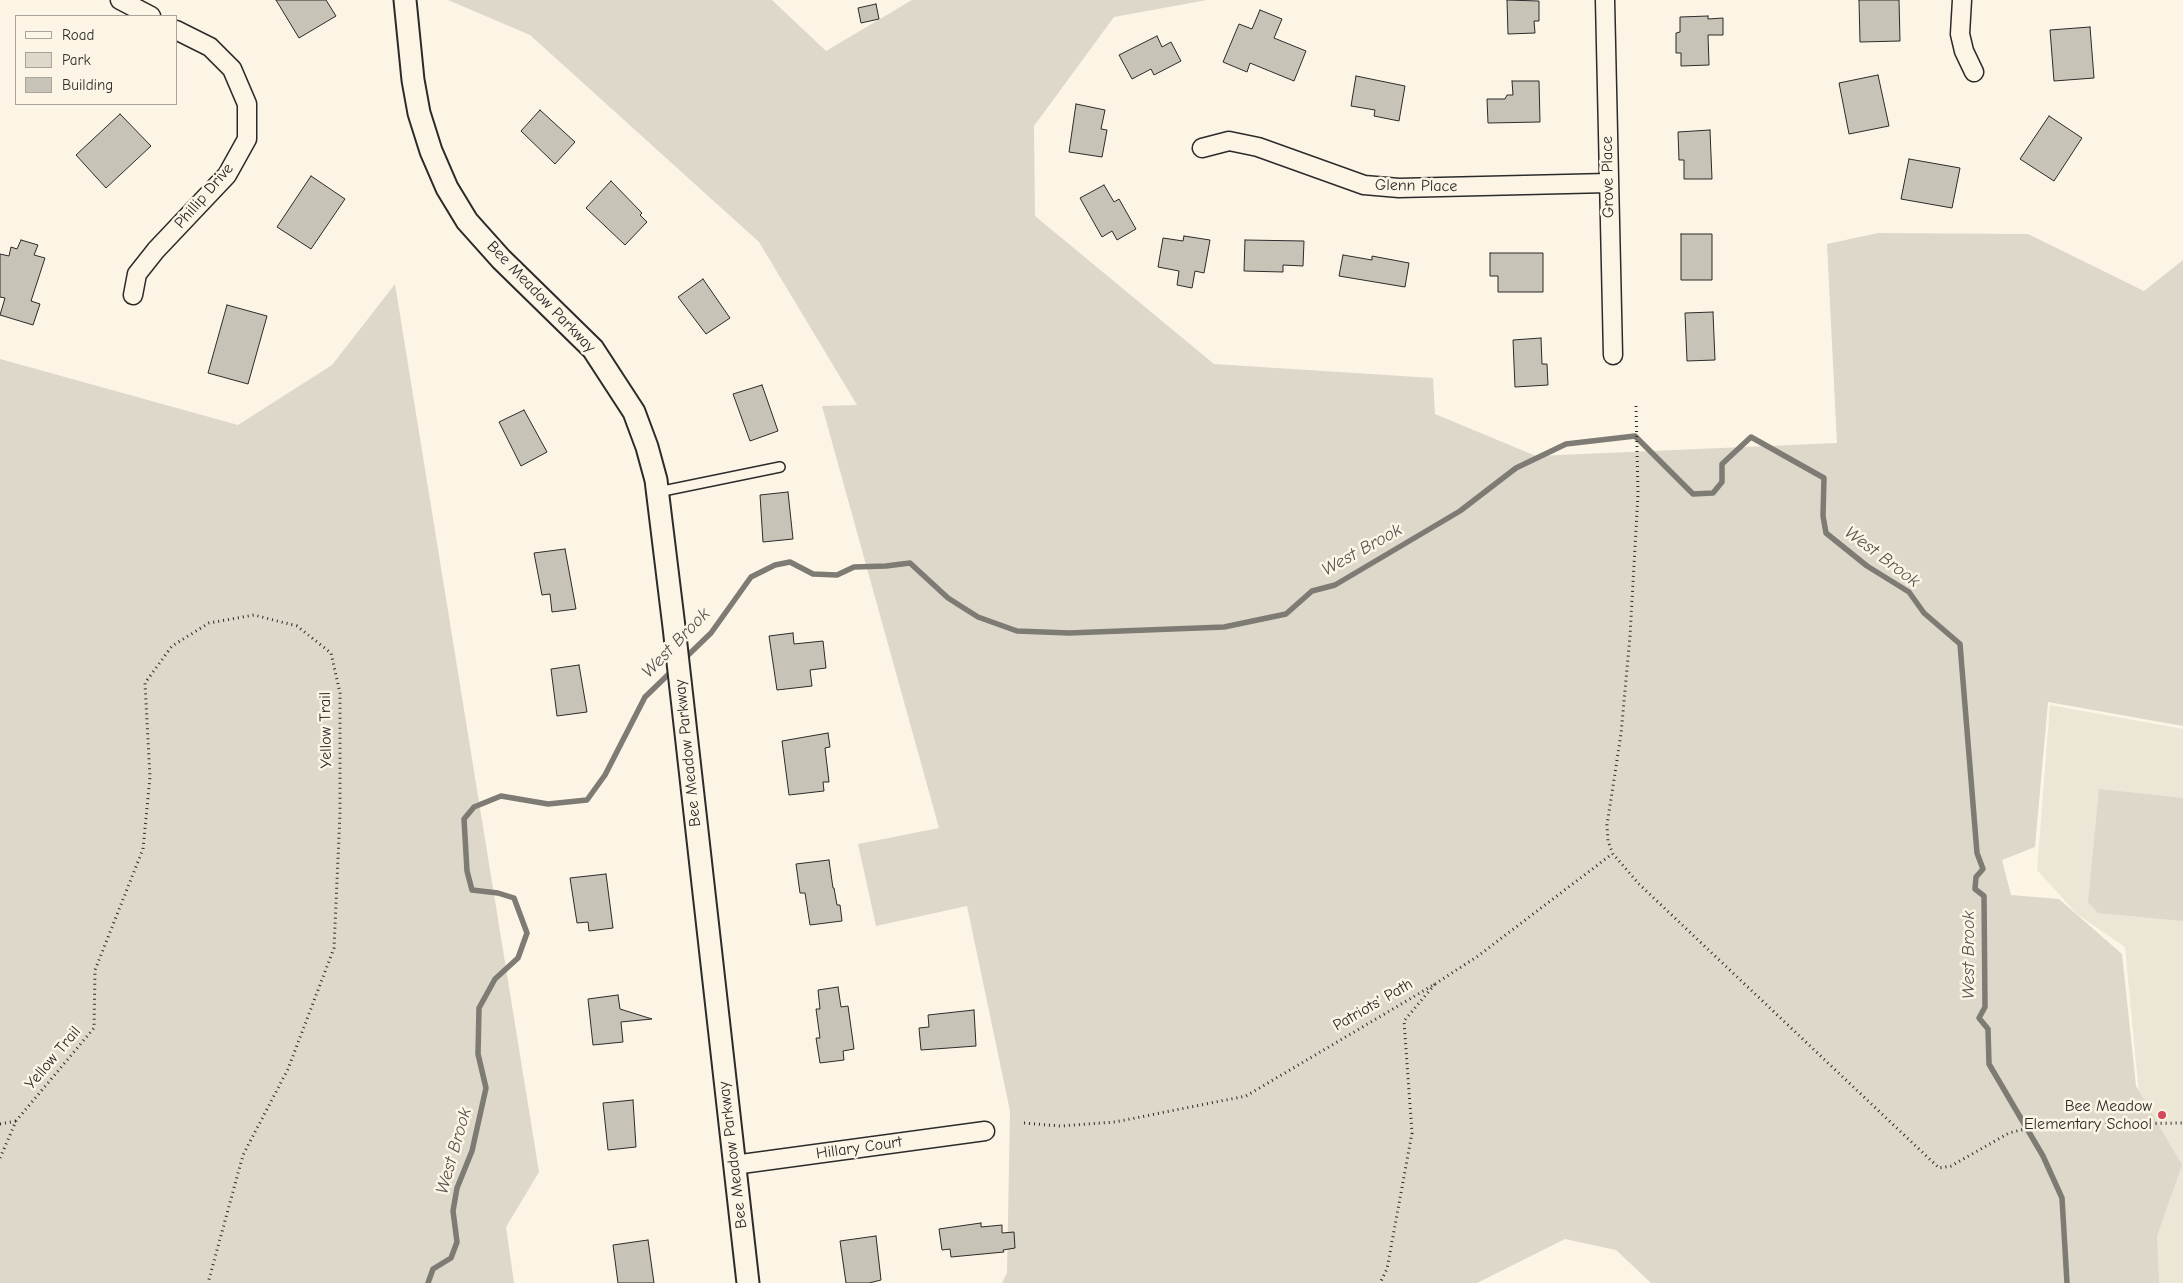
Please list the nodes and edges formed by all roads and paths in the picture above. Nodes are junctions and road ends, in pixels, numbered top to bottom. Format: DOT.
graph roads {
  1 [pos="120,0"];
  2 [pos="405,0"];
  3 [pos="1605,0"];
  4 [pos="1962,0"];
  5 [pos="149,15"];
  6 [pos="178,31"];
  7 [pos="1974,72"];
  8 [pos="1202,148"];
  9 [pos="1608,183"];
  10 [pos="133,294"];
  11 [pos="1612,355"];
  12 [pos="1636,406"];
  13 [pos="780,467"];
  14 [pos="657,492"];
  15 [pos="1612,854"];
  16 [pos="1435,984"];
  17 [pos="16,1121"];
  18 [pos="1024,1123"];
  19 [pos="0,1124"];
  20 [pos="2183,1124"];
  21 [pos="985,1131"];
  22 [pos="0,1158"];
  23 [pos="734,1165"];
  24 [pos="208,1283"];
  25 [pos="748,1283"];
  26 [pos="1380,1283"];
  1 -- 5 [label="street"];
  2 -- 14 [label="street, Bee Meadow Parkway"];
  3 -- 9 [label="street, Grove Place"];
  4 -- 7 [label="street"];
  6 -- 10 [label="street, Phillip Drive"];
  8 -- 9 [label="street, Glenn Place"];
  9 -- 11 [label="street, Grove Place"];
  12 -- 15 [label="path"];
  13 -- 14 [label="lane"];
  14 -- 23 [label="street, Bee Meadow Parkway"];
  15 -- 16 [label="path"];
  15 -- 20 [label="path"];
  16 -- 18 [label="path, Patriots' Path"];
  16 -- 26 [label="path, Patriots' Path"];
  17 -- 19 [label="path"];
  17 -- 22 [label="path, Yellow Trail"];
  17 -- 24 [label="path, Yellow Trail"];
  21 -- 23 [label="street, Hillary Court"];
  23 -- 25 [label="street, Bee Meadow Parkway"];
}
